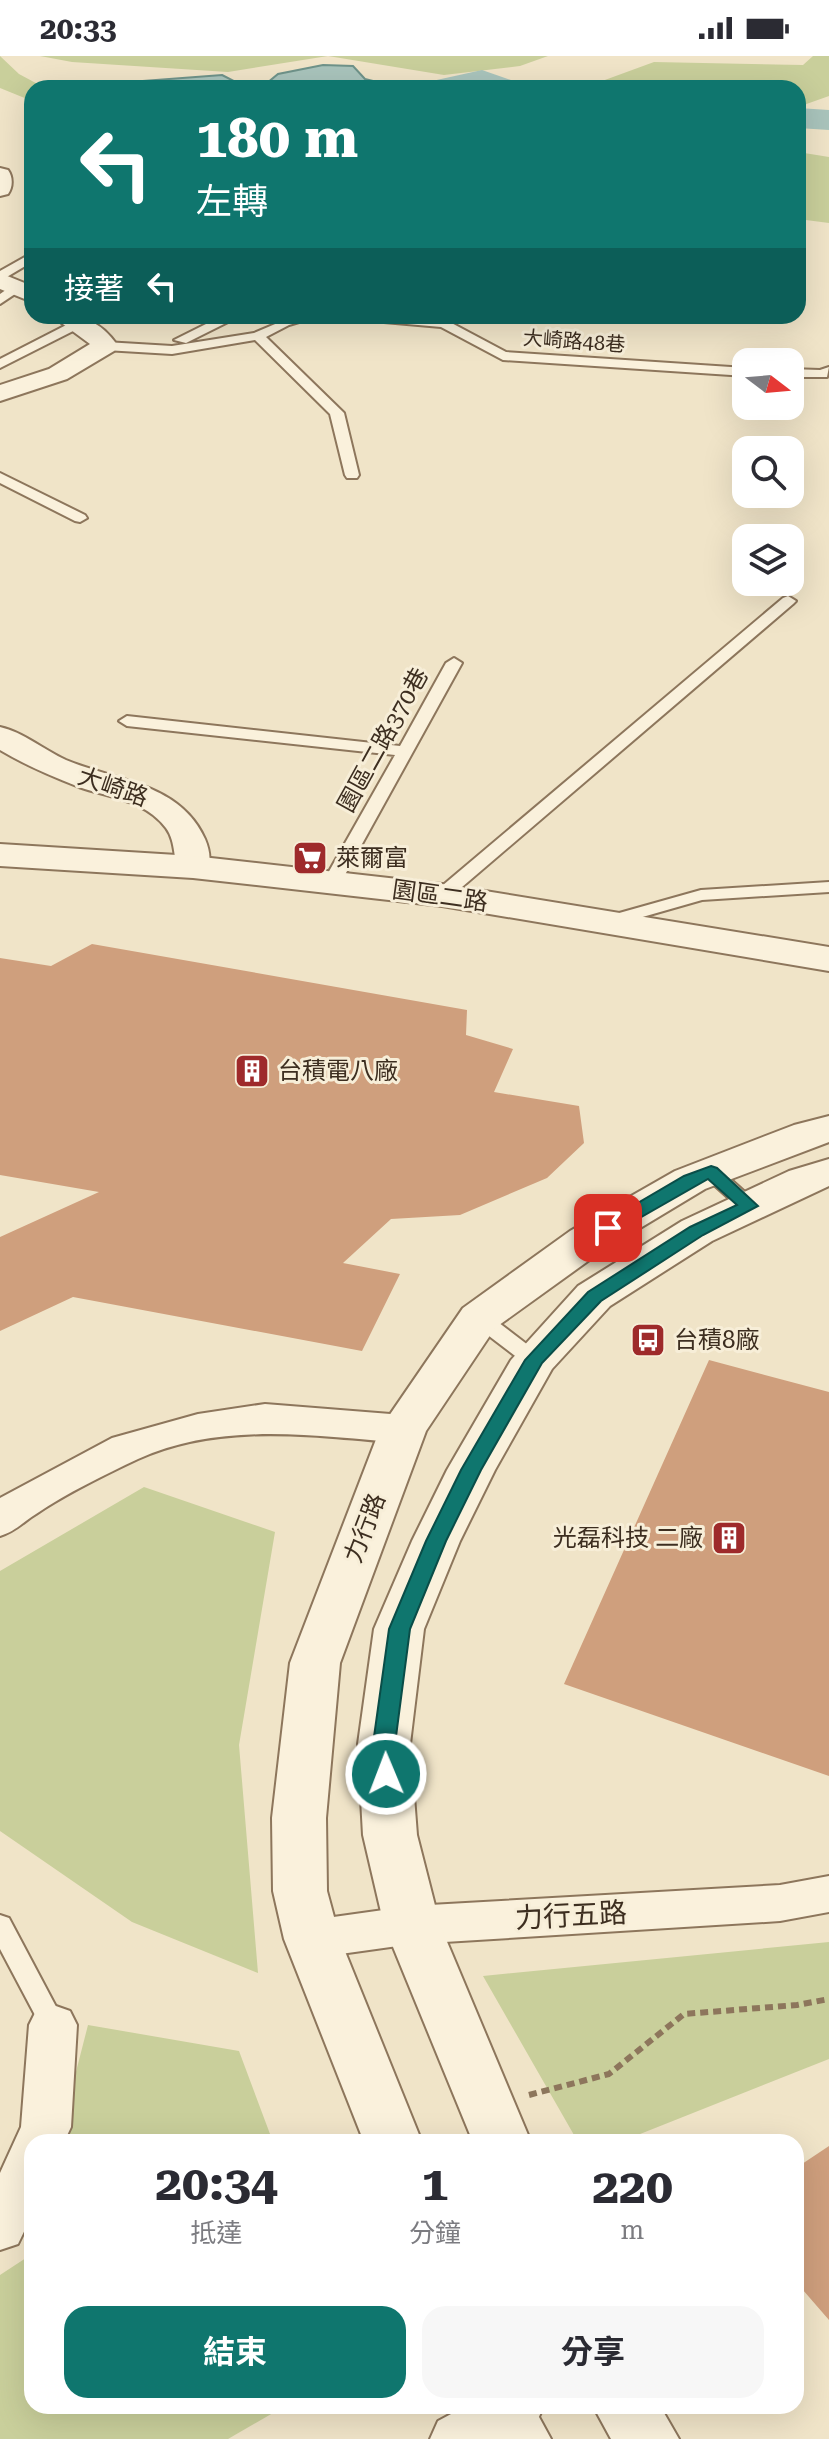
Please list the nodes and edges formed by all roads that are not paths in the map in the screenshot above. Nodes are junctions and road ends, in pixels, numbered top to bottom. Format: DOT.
graph roads {
  1 [pos="0,175"];
  2 [pos="0,189"];
  3 [pos="24,268"];
  4 [pos="10,288"];
  5 [pos="64,324"];
  6 [pos="77,324"];
  7 [pos="218,324"];
  8 [pos="281,324"];
  9 [pos="457,324"];
  10 [pos="258,336"];
  11 [pos="105,346"];
  12 [pos="0,364"];
  13 [pos="732,371"];
  14 [pos="829,371"];
  15 [pos="804,373"];
  16 [pos="0,393"];
  17 [pos="352,475"];
  18 [pos="0,477"];
  19 [pos="80,518"];
  20 [pos="788,601"];
  21 [pos="454,663"];
  22 [pos="127,721"];
  23 [pos="0,736"];
  24 [pos="405,751"];
  25 [pos="0,855"];
  26 [pos="193,867"];
  27 [pos="332,882"];
  28 [pos="829,887"];
  29 [pos="442,895"];
  30 [pos="611,921"];
  31 [pos="829,959"];
  32 [pos="829,1129"];
  33 [pos="711,1172"];
  34 [pos="829,1172"];
  35 [pos="749,1206"];
  36 [pos="479,1318"];
  37 [pos="534,1360"];
  38 [pos="403,1429"];
  39 [pos="0,1521"];
  40 [pos="829,1894"];
  41 [pos="0,1925"];
  42 [pos="412,1925"];
  43 [pos="312,1939"];
  44 [pos="53,2025"];
  45 [pos="43,2134"];
  46 [pos="390,2134"];
  47 [pos="499,2134"];
  48 [pos="24,2176"];
  49 [pos="0,2228"];
  50 [pos="630,2414"];
  51 [pos="647,2439"];
  1 -- 2 [label="street"];
  3 -- 4 [label="lane"];
  5 -- 12 [label="lane"];
  6 -- 11 [label="street"];
  7 -- 11 [label="lane"];
  8 -- 10 [label="lane"];
  9 -- 13 [label="lane, 大崎路48巷"];
  10 -- 11 [label="lane"];
  10 -- 17 [label="lane"];
  11 -- 16 [label="street"];
  14 -- 15 [label="lane"];
  18 -- 19 [label="lane"];
  20 -- 29 [label="lane"];
  21 -- 24 [label="lane, 園區二路370巷"];
  22 -- 24 [label="lane"];
  23 -- 26 [label="street, 大崎路"];
  24 -- 27 [label="lane, 園區二路370巷"];
  25 -- 26 [label="street, 園區二路"];
  26 -- 27 [label="street, 園區二路"];
  27 -- 29 [label="street, 園區二路"];
  28 -- 30 [label="lane"];
  29 -- 30 [label="street, 園區二路"];
  30 -- 31 [label="street, 園區二路"];
  32 -- 33 [label="street, 力行路"];
  33 -- 35 [label="lane"];
  33 -- 36 [label="street, 力行路"];
  34 -- 35 [label="street"];
  35 -- 37 [label="street"];
  36 -- 37 [label="lane"];
  36 -- 38 [label="street, 力行路"];
  37 -- 42 [label="street"];
  38 -- 39 [label="street"];
  38 -- 43 [label="street, 力行路"];
  40 -- 42 [label="street, 力行五路"];
  41 -- 44 [label="lane"];
  42 -- 43 [label="street, 力行五路"];
  42 -- 47 [label="street"];
  43 -- 46 [label="street, 力行路"];
  44 -- 45 [label="street"];
  48 -- 49 [label="street"];
  50 -- 51 [label="street"];
}
